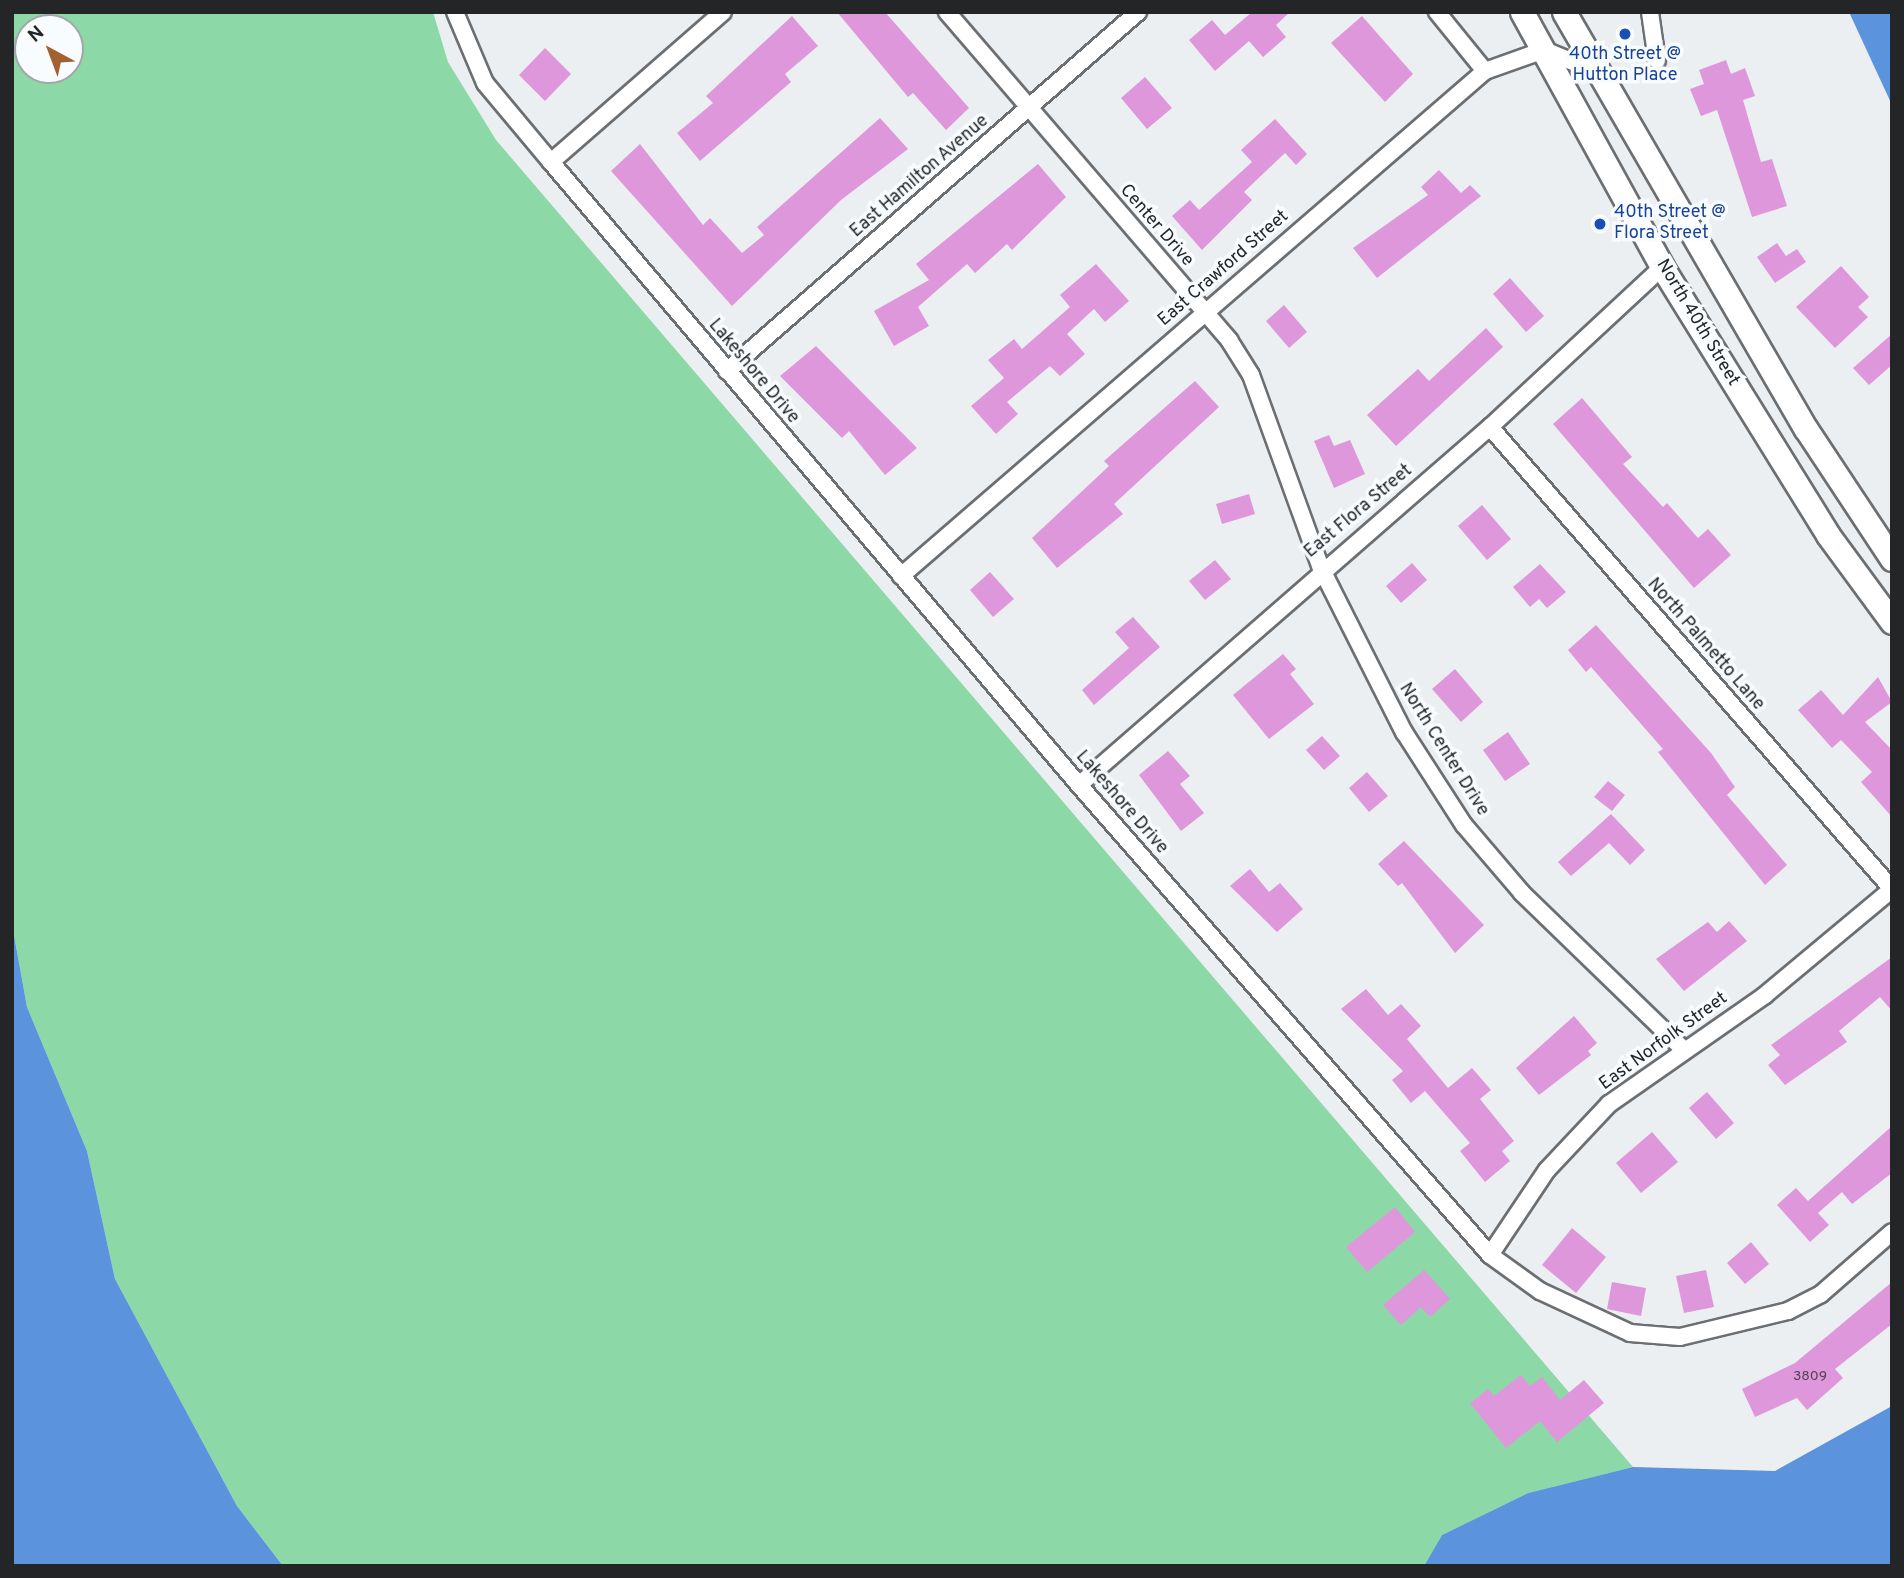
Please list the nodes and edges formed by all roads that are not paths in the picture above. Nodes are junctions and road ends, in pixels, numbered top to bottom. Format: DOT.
graph roads {
  1 [pos="455,12"];
  2 [pos="723,12"];
  3 [pos="947,12"];
  4 [pos="1138,12"];
  5 [pos="1437,12"];
  6 [pos="1522,12"];
  7 [pos="1564,12"];
  8 [pos="1650,12"];
  9 [pos="1544,50"];
  10 [pos="1657,61"];
  11 [pos="1485,71"];
  12 [pos="1595,71"];
  13 [pos="1029,108"];
  14 [pos="551,162"];
  15 [pos="1662,267"];
  16 [pos="1203,311"];
  17 [pos="727,371"];
  18 [pos="1490,427"];
  19 [pos="1892,559"];
  20 [pos="1321,568"];
  21 [pos="901,576"];
  22 [pos="1892,622"];
  23 [pos="1079,785"];
  24 [pos="1892,889"];
  25 [pos="1682,1048"];
  26 [pos="1892,1232"];
  27 [pos="1490,1255"];
  1 -- 14 [label="street, Lakeshore Drive"];
  2 -- 14 [label="street"];
  3 -- 13 [label="street, Center Drive"];
  4 -- 13 [label="street, East Hamilton Avenue"];
  5 -- 11 [label="street"];
  6 -- 9 [label="main road, North 40th Street"];
  7 -- 12 [label="main road"];
  8 -- 10 [label="street"];
  9 -- 11 [label="street, East Crawford Street"];
  9 -- 12 [label="street"];
  9 -- 15 [label="main road, North 40th Street"];
  11 -- 16 [label="street, East Crawford Street"];
  12 -- 19 [label="main road"];
  13 -- 16 [label="street, Center Drive"];
  13 -- 17 [label="street, East Hamilton Avenue"];
  14 -- 17 [label="street, Lakeshore Drive"];
  15 -- 18 [label="street, East Flora Street"];
  15 -- 22 [label="main road, North 40th Street"];
  16 -- 20 [label="street, Center Drive"];
  16 -- 21 [label="street, East Crawford Street"];
  17 -- 21 [label="street, Lakeshore Drive"];
  18 -- 20 [label="street, East Flora Street"];
  18 -- 24 [label="street, North Palmetto Lane"];
  20 -- 23 [label="street, East Flora Street"];
  20 -- 25 [label="street, North Center Drive"];
  21 -- 23 [label="street, Lakeshore Drive"];
  23 -- 27 [label="street, Lakeshore Drive"];
  24 -- 25 [label="street, East Norfolk Street"];
  25 -- 27 [label="street, East Norfolk Street"];
  26 -- 27 [label="street, Lakeshore Drive"];
}
